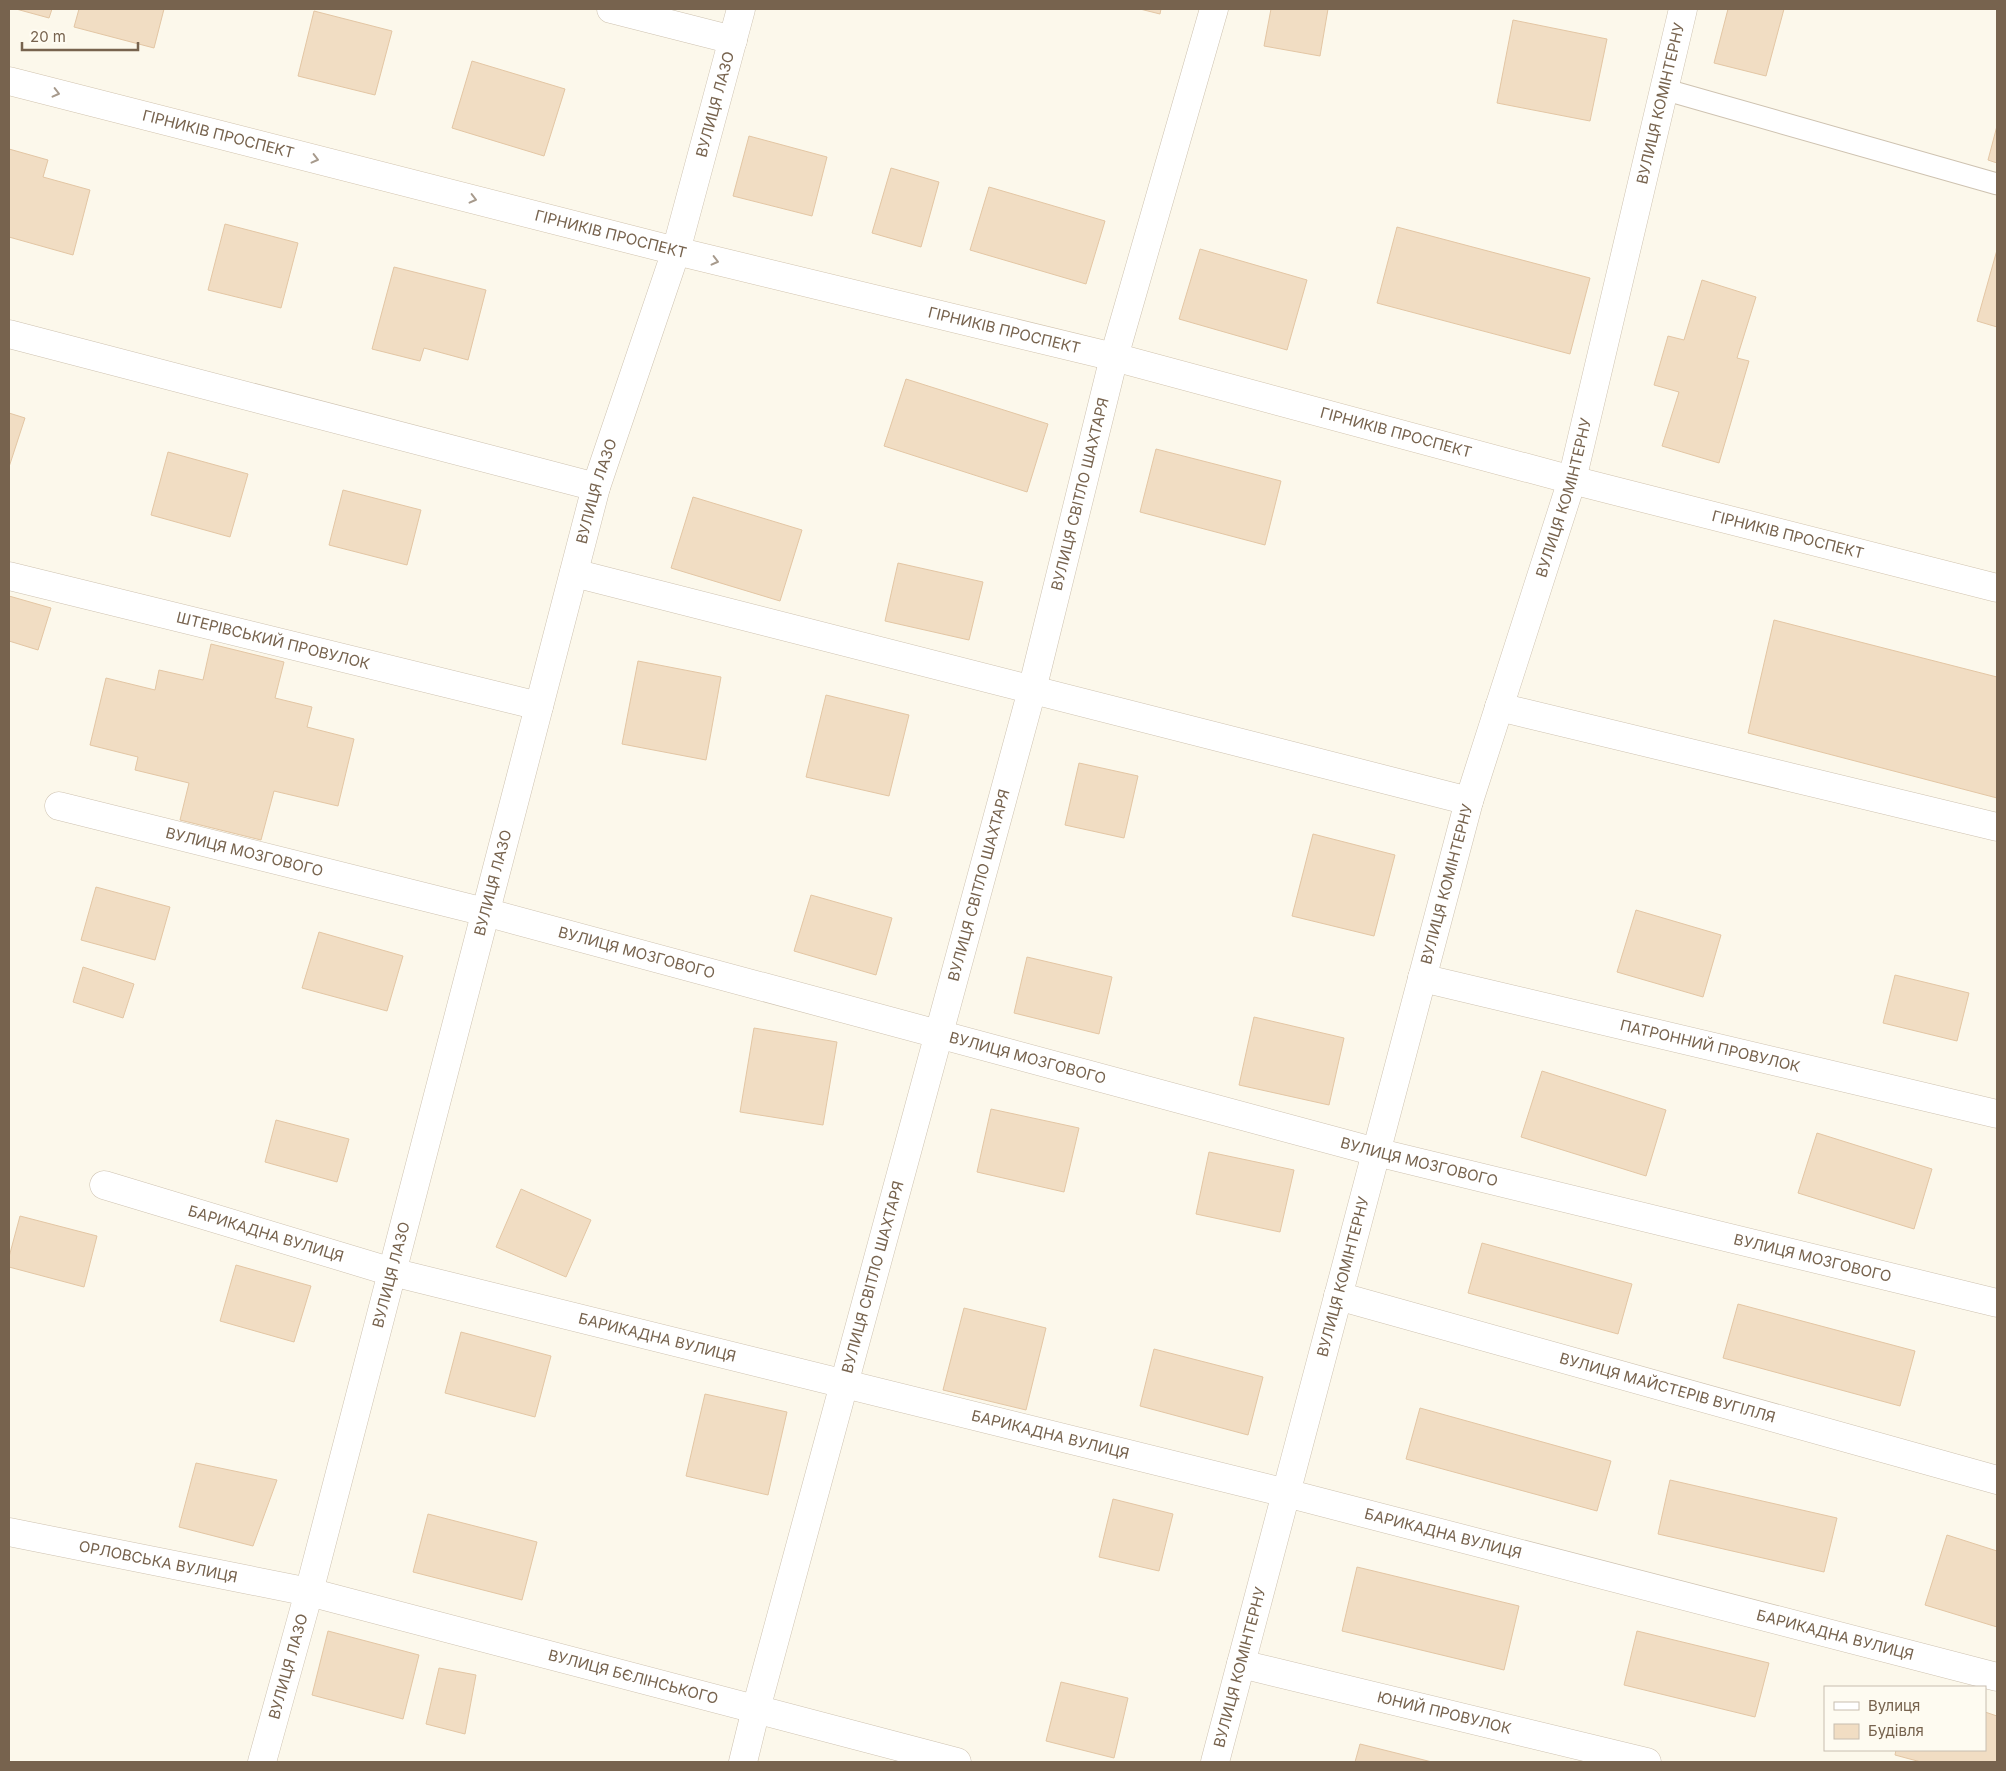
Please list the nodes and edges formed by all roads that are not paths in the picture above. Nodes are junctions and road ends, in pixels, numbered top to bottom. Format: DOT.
graph roads {
  1 [pos="611,9"];
  2 [pos="741,9"];
  3 [pos="1214,9"];
  4 [pos="1683,9"];
  5 [pos="732,40"];
  6 [pos="9,81"];
  7 [pos="1663,89"];
  8 [pos="1997,184"];
  9 [pos="676,252"];
  10 [pos="9,334"];
  11 [pos="1114,357"];
  12 [pos="1572,480"];
  13 [pos="596,487"];
  14 [pos="574,573"];
  15 [pos="9,576"];
  16 [pos="1997,588"];
  17 [pos="1032,690"];
  18 [pos="539,706"];
  19 [pos="1500,707"];
  20 [pos="1469,801"];
  21 [pos="59,806"];
  22 [pos="1997,827"];
  23 [pos="486,912"];
  24 [pos="1422,978"];
  25 [pos="938,1034"];
  26 [pos="1997,1114"];
  27 [pos="1376,1152"];
  28 [pos="104,1185"];
  29 [pos="392,1272"];
  30 [pos="1338,1296"];
  31 [pos="1997,1303"];
  32 [pos="844,1384"];
  33 [pos="1997,1480"];
  34 [pos="1286,1493"];
  35 [pos="9,1532"];
  36 [pos="309,1592"];
  37 [pos="1241,1664"];
  38 [pos="1997,1677"];
  39 [pos="756,1709"];
  40 [pos="262,1762"];
  41 [pos="744,1762"];
  42 [pos="957,1762"];
  43 [pos="1215,1762"];
  44 [pos="1647,1762"];
  1 -- 5 [label="street"];
  2 -- 5 [label="street, ВУЛИЦЯ ЛАЗО"];
  3 -- 11 [label="street, ВУЛИЦЯ СВІТЛО ШАХТАРЯ"];
  4 -- 7 [label="street, ВУЛИЦЯ КОМІНТЕРНУ"];
  5 -- 9 [label="street, ВУЛИЦЯ ЛАЗО"];
  6 -- 9 [label="street, ГІРНИКІВ ПРОСПЕКТ, one-way"];
  7 -- 8 [label="lane"];
  7 -- 12 [label="street, ВУЛИЦЯ КОМІНТЕРНУ"];
  9 -- 11 [label="street, ГІРНИКІВ ПРОСПЕКТ, one-way"];
  9 -- 13 [label="street, ВУЛИЦЯ ЛАЗО"];
  10 -- 13 [label="street"];
  11 -- 12 [label="street, ГІРНИКІВ ПРОСПЕКТ"];
  11 -- 17 [label="street, ВУЛИЦЯ СВІТЛО ШАХТАРЯ"];
  12 -- 16 [label="street, ГІРНИКІВ ПРОСПЕКТ"];
  12 -- 19 [label="street, ВУЛИЦЯ КОМІНТЕРНУ"];
  13 -- 14 [label="street, ВУЛИЦЯ ЛАЗО"];
  14 -- 17 [label="street"];
  14 -- 18 [label="street, ВУЛИЦЯ ЛАЗО"];
  15 -- 18 [label="street, ШТЕРІВСЬКИЙ ПРОВУЛОК"];
  17 -- 20 [label="street"];
  17 -- 25 [label="street, ВУЛИЦЯ СВІТЛО ШАХТАРЯ"];
  18 -- 23 [label="street, ВУЛИЦЯ ЛАЗО"];
  19 -- 20 [label="street, ВУЛИЦЯ КОМІНТЕРНУ"];
  19 -- 22 [label="street"];
  20 -- 24 [label="street, ВУЛИЦЯ КОМІНТЕРНУ"];
  21 -- 23 [label="street, ВУЛИЦЯ МОЗГОВОГО"];
  23 -- 25 [label="street, ВУЛИЦЯ МОЗГОВОГО"];
  23 -- 29 [label="street, ВУЛИЦЯ ЛАЗО"];
  24 -- 26 [label="street, ПАТРОННИЙ ПРОВУЛОК"];
  24 -- 27 [label="street, ВУЛИЦЯ КОМІНТЕРНУ"];
  25 -- 27 [label="street, ВУЛИЦЯ МОЗГОВОГО"];
  25 -- 32 [label="street, ВУЛИЦЯ СВІТЛО ШАХТАРЯ"];
  27 -- 30 [label="street, ВУЛИЦЯ КОМІНТЕРНУ"];
  27 -- 31 [label="street, ВУЛИЦЯ МОЗГОВОГО"];
  28 -- 29 [label="street, БАРИКАДНА ВУЛИЦЯ"];
  29 -- 32 [label="street, БАРИКАДНА ВУЛИЦЯ"];
  29 -- 36 [label="street, ВУЛИЦЯ ЛАЗО"];
  30 -- 33 [label="street, ВУЛИЦЯ МАЙСТЕРІВ ВУГІЛЛЯ"];
  30 -- 34 [label="street, ВУЛИЦЯ КОМІНТЕРНУ"];
  32 -- 34 [label="street, БАРИКАДНА ВУЛИЦЯ"];
  32 -- 39 [label="street, ВУЛИЦЯ СВІТЛО ШАХТАРЯ"];
  34 -- 37 [label="street, ВУЛИЦЯ КОМІНТЕРНУ"];
  34 -- 38 [label="street, БАРИКАДНА ВУЛИЦЯ"];
  35 -- 36 [label="street, ОРЛОВСЬКА ВУЛИЦЯ"];
  36 -- 39 [label="street, ВУЛИЦЯ БЄЛІНСЬКОГО"];
  36 -- 40 [label="street, ВУЛИЦЯ ЛАЗО"];
  37 -- 43 [label="street, ВУЛИЦЯ КОМІНТЕРНУ"];
  37 -- 44 [label="street, ЮНИЙ ПРОВУЛОК"];
  39 -- 41 [label="street, ВУЛИЦЯ СВІТЛО ШАХТАРЯ"];
  39 -- 42 [label="street, ВУЛИЦЯ БЄЛІНСЬКОГО"];
}
